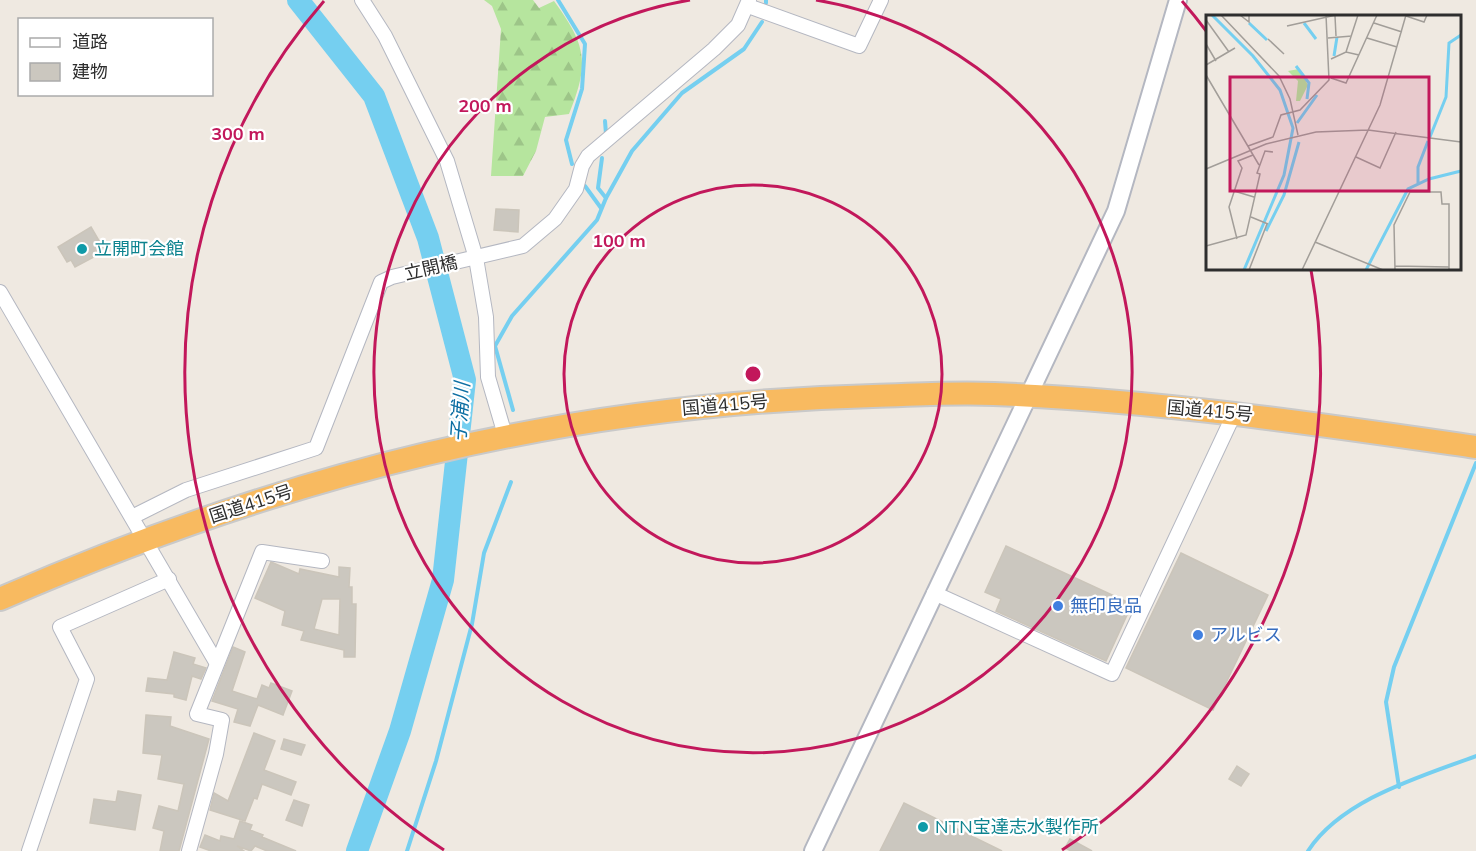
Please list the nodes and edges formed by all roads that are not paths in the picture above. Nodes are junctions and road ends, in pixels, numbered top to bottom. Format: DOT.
graph roads {
  1 [pos="362,0"];
  2 [pos="881,0"];
  3 [pos="1178,0"];
  4 [pos="748,3"];
  5 [pos="473,258"];
  6 [pos="0,292"];
  7 [pos="1027,396"];
  8 [pos="1235,412"];
  9 [pos="498,437"];
  10 [pos="1471,446"];
  11 [pos="132,517"];
  12 [pos="145,539"];
  13 [pos="322,561"];
  14 [pos="169,579"];
  15 [pos="934,593"];
  16 [pos="0,599"];
  17 [pos="216,662"];
  18 [pos="33,850"];
  19 [pos="189,851"];
  20 [pos="813,851"];
  1 -- 5 [label="street"];
  2 -- 4 [label="street"];
  3 -- 7 [label="street"];
  4 -- 5 [label="street, 立開橋"];
  5 -- 9 [label="street"];
  5 -- 11 [label="street, 立開橋"];
  6 -- 11 [label="street"];
  7 -- 8 [label="highway, 国道415号"];
  7 -- 9 [label="highway, 国道415号"];
  7 -- 15 [label="street"];
  8 -- 10 [label="highway, 国道415号"];
  8 -- 15 [label="street"];
  9 -- 12 [label="highway, 国道415号"];
  11 -- 12 [label="street"];
  12 -- 14 [label="street"];
  12 -- 16 [label="highway, 国道415号"];
  13 -- 17 [label="street"];
  14 -- 17 [label="street"];
  14 -- 18 [label="street"];
  15 -- 20 [label="street"];
  17 -- 19 [label="street"];
}
